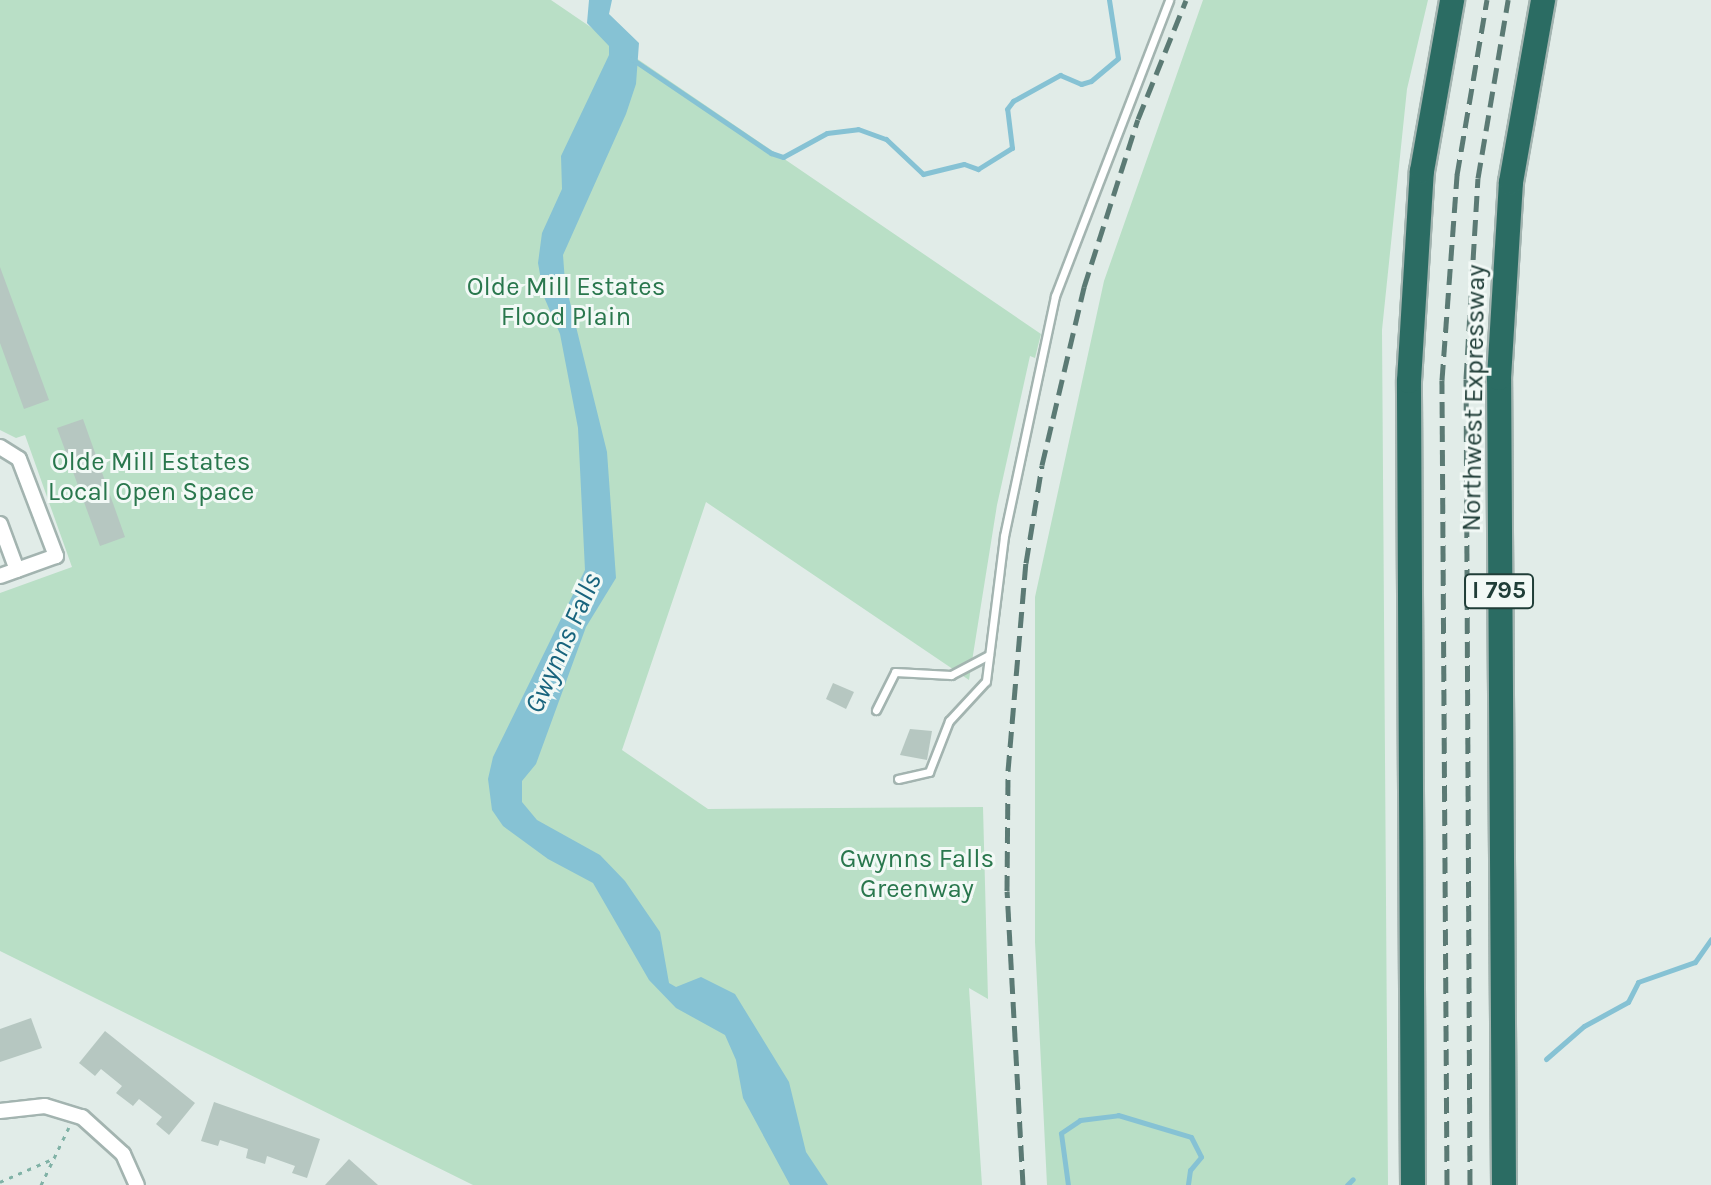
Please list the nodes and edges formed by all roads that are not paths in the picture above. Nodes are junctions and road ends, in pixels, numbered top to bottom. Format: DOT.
graph roads {
  1 [pos="1169,0"];
  2 [pos="1452,0"];
  3 [pos="1543,0"];
  4 [pos="0,447"];
  5 [pos="0,524"];
  6 [pos="17,570"];
  7 [pos="0,576"];
  8 [pos="989,655"];
  9 [pos="876,710"];
  10 [pos="898,779"];
  11 [pos="0,1111"];
  12 [pos="137,1185"];
  13 [pos="1413,1185"];
  14 [pos="1504,1185"];
  1 -- 8 [label="lane"];
  2 -- 13 [label="highway"];
  3 -- 14 [label="highway, Northwest Expressway / I 795"];
  4 -- 6 [label="street"];
  5 -- 6 [label="street"];
  6 -- 7 [label="street"];
  8 -- 9 [label="lane"];
  8 -- 10 [label="lane"];
  11 -- 12 [label="street"];
}
